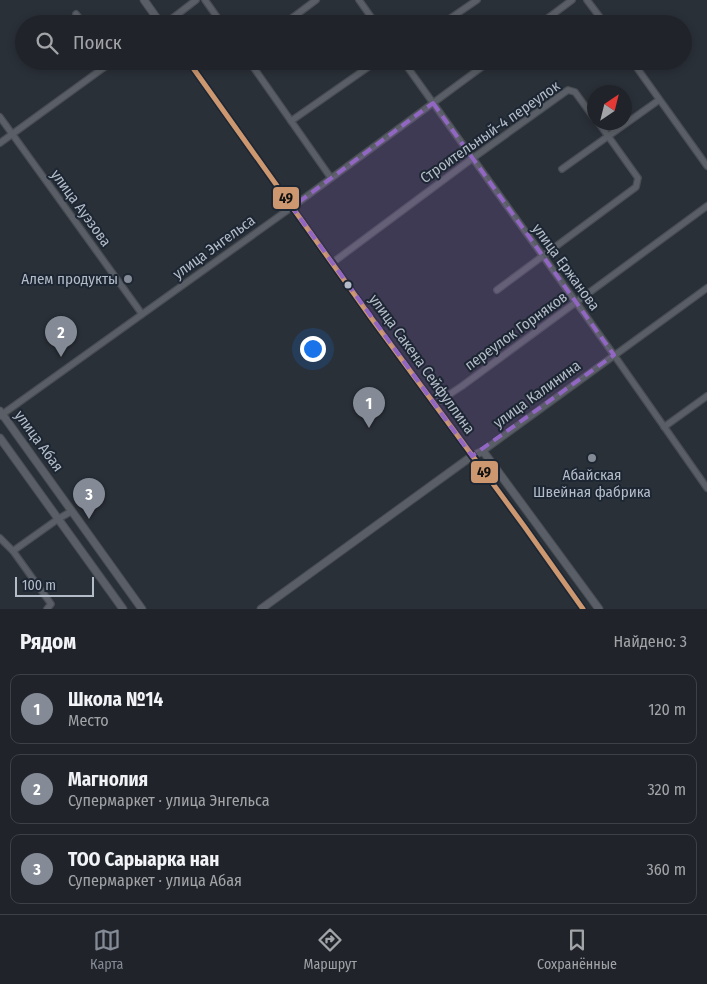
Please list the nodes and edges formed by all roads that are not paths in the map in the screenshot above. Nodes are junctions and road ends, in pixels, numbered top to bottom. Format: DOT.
graph roads {
  1 [pos="144,0"];
  2 [pos="196,0"];
  3 [pos="205,0"];
  4 [pos="316,0"];
  5 [pos="359,0"];
  6 [pos="476,0"];
  7 [pos="572,0"];
  8 [pos="588,0"];
  9 [pos="156,15"];
  10 [pos="175,15"];
  11 [pos="216,15"];
  12 [pos="296,15"];
  13 [pos="370,15"];
  14 [pos="455,15"];
  15 [pos="552,15"];
  16 [pos="598,15"];
  17 [pos="101,70"];
  18 [pos="194,70"];
  19 [pos="255,70"];
  20 [pos="364,70"];
  21 [pos="410,70"];
  22 [pos="478,70"];
  23 [pos="638,70"];
  24 [pos="659,100"];
  25 [pos="434,103"];
  26 [pos="587,108"];
  27 [pos="0,117"];
  28 [pos="291,121"];
  29 [pos="603,130"];
  30 [pos="13,134"];
  31 [pos="608,137"];
  32 [pos="0,143"];
  33 [pos="473,158"];
  34 [pos="707,166"];
  35 [pos="562,169"];
  36 [pos="331,178"];
  37 [pos="707,206"];
  38 [pos="292,207"];
  39 [pos="543,256"];
  40 [pos="332,263"];
  41 [pos="707,288"];
  42 [pos="497,290"];
  43 [pos="576,302"];
  44 [pos="142,314"];
  45 [pos="614,355"];
  46 [pos="707,396"];
  47 [pos="435,404"];
  48 [pos="1,414"];
  49 [pos="664,427"];
  50 [pos="0,438"];
  51 [pos="483,451"];
  52 [pos="472,456"];
  53 [pos="707,488"];
  54 [pos="72,511"];
  55 [pos="58,519"];
  56 [pos="0,538"];
  57 [pos="13,551"];
  58 [pos="579,608"];
  59 [pos="48,609"];
  60 [pos="123,609"];
  61 [pos="142,609"];
  62 [pos="261,609"];
  63 [pos="598,609"];
  1 -- 9 [label="street"];
  2 -- 10 [label="street"];
  3 -- 11 [label="street"];
  4 -- 12 [label="street"];
  5 -- 13 [label="street"];
  6 -- 14 [label="street"];
  7 -- 15 [label="street"];
  8 -- 16 [label="street"];
  17 -- 30 [label="street"];
  18 -- 38 [label="street, улица Сакена Сейфуллина"];
  19 -- 28 [label="street"];
  20 -- 28 [label="street"];
  21 -- 25 [label="street, улица Ержанова"];
  22 -- 25 [label="street, улица Энгельса"];
  23 -- 24 [label="street"];
  24 -- 31 [label="street"];
  24 -- 34 [label="street"];
  25 -- 33 [label="street, улица Ержанова"];
  25 -- 36 [label="street, улица Энгельса"];
  26 -- 33 [label="street, Строительный-4 переулок"];
  27 -- 30 [label="street, улица Ауэзова"];
  28 -- 36 [label="street"];
  29 -- 31 [label="street"];
  30 -- 32 [label="street"];
  30 -- 44 [label="street, улица Ауэзова"];
  31 -- 35 [label="street"];
  31 -- 39 [label="street"];
  33 -- 39 [label="street, улица Ержанова"];
  33 -- 40 [label="street, Строительный-4 переулок"];
  36 -- 38 [label="street, улица Энгельса"];
  37 -- 43 [label="street, переулок Горняков"];
  38 -- 40 [label="street, улица Сакена Сейфуллина"];
  38 -- 44 [label="street, улица Энгельса"];
  39 -- 42 [label="street"];
  39 -- 43 [label="street, улица Ержанова"];
  40 -- 47 [label="street, улица Сакена Сейфуллина"];
  41 -- 45 [label="street, улица Калинина"];
  43 -- 45 [label="street, улица Ержанова"];
  43 -- 47 [label="street, переулок Горняков"];
  44 -- 48 [label="street, улица Энгельса"];
  45 -- 49 [label="street, улица Ержанова"];
  45 -- 51 [label="street, улица Калинина"];
  46 -- 49 [label="street"];
  47 -- 52 [label="street, улица Сакена Сейфуллина"];
  48 -- 54 [label="street, улица Абая"];
  49 -- 53 [label="street, улица Ержанова"];
  50 -- 55 [label="street, улица Абая"];
  51 -- 52 [label="street, улица Калинина"];
  51 -- 63 [label="street, улица Сакена Сейфуллина"];
  52 -- 58 [label="street, улица Сакена Сейфуллина"];
  52 -- 62 [label="street, улица Калинина"];
  54 -- 55 [label="street"];
  54 -- 61 [label="street, улица Абая"];
  55 -- 57 [label="street"];
  55 -- 60 [label="street, улица Абая"];
  56 -- 57 [label="street"];
  57 -- 59 [label="street"];
}
